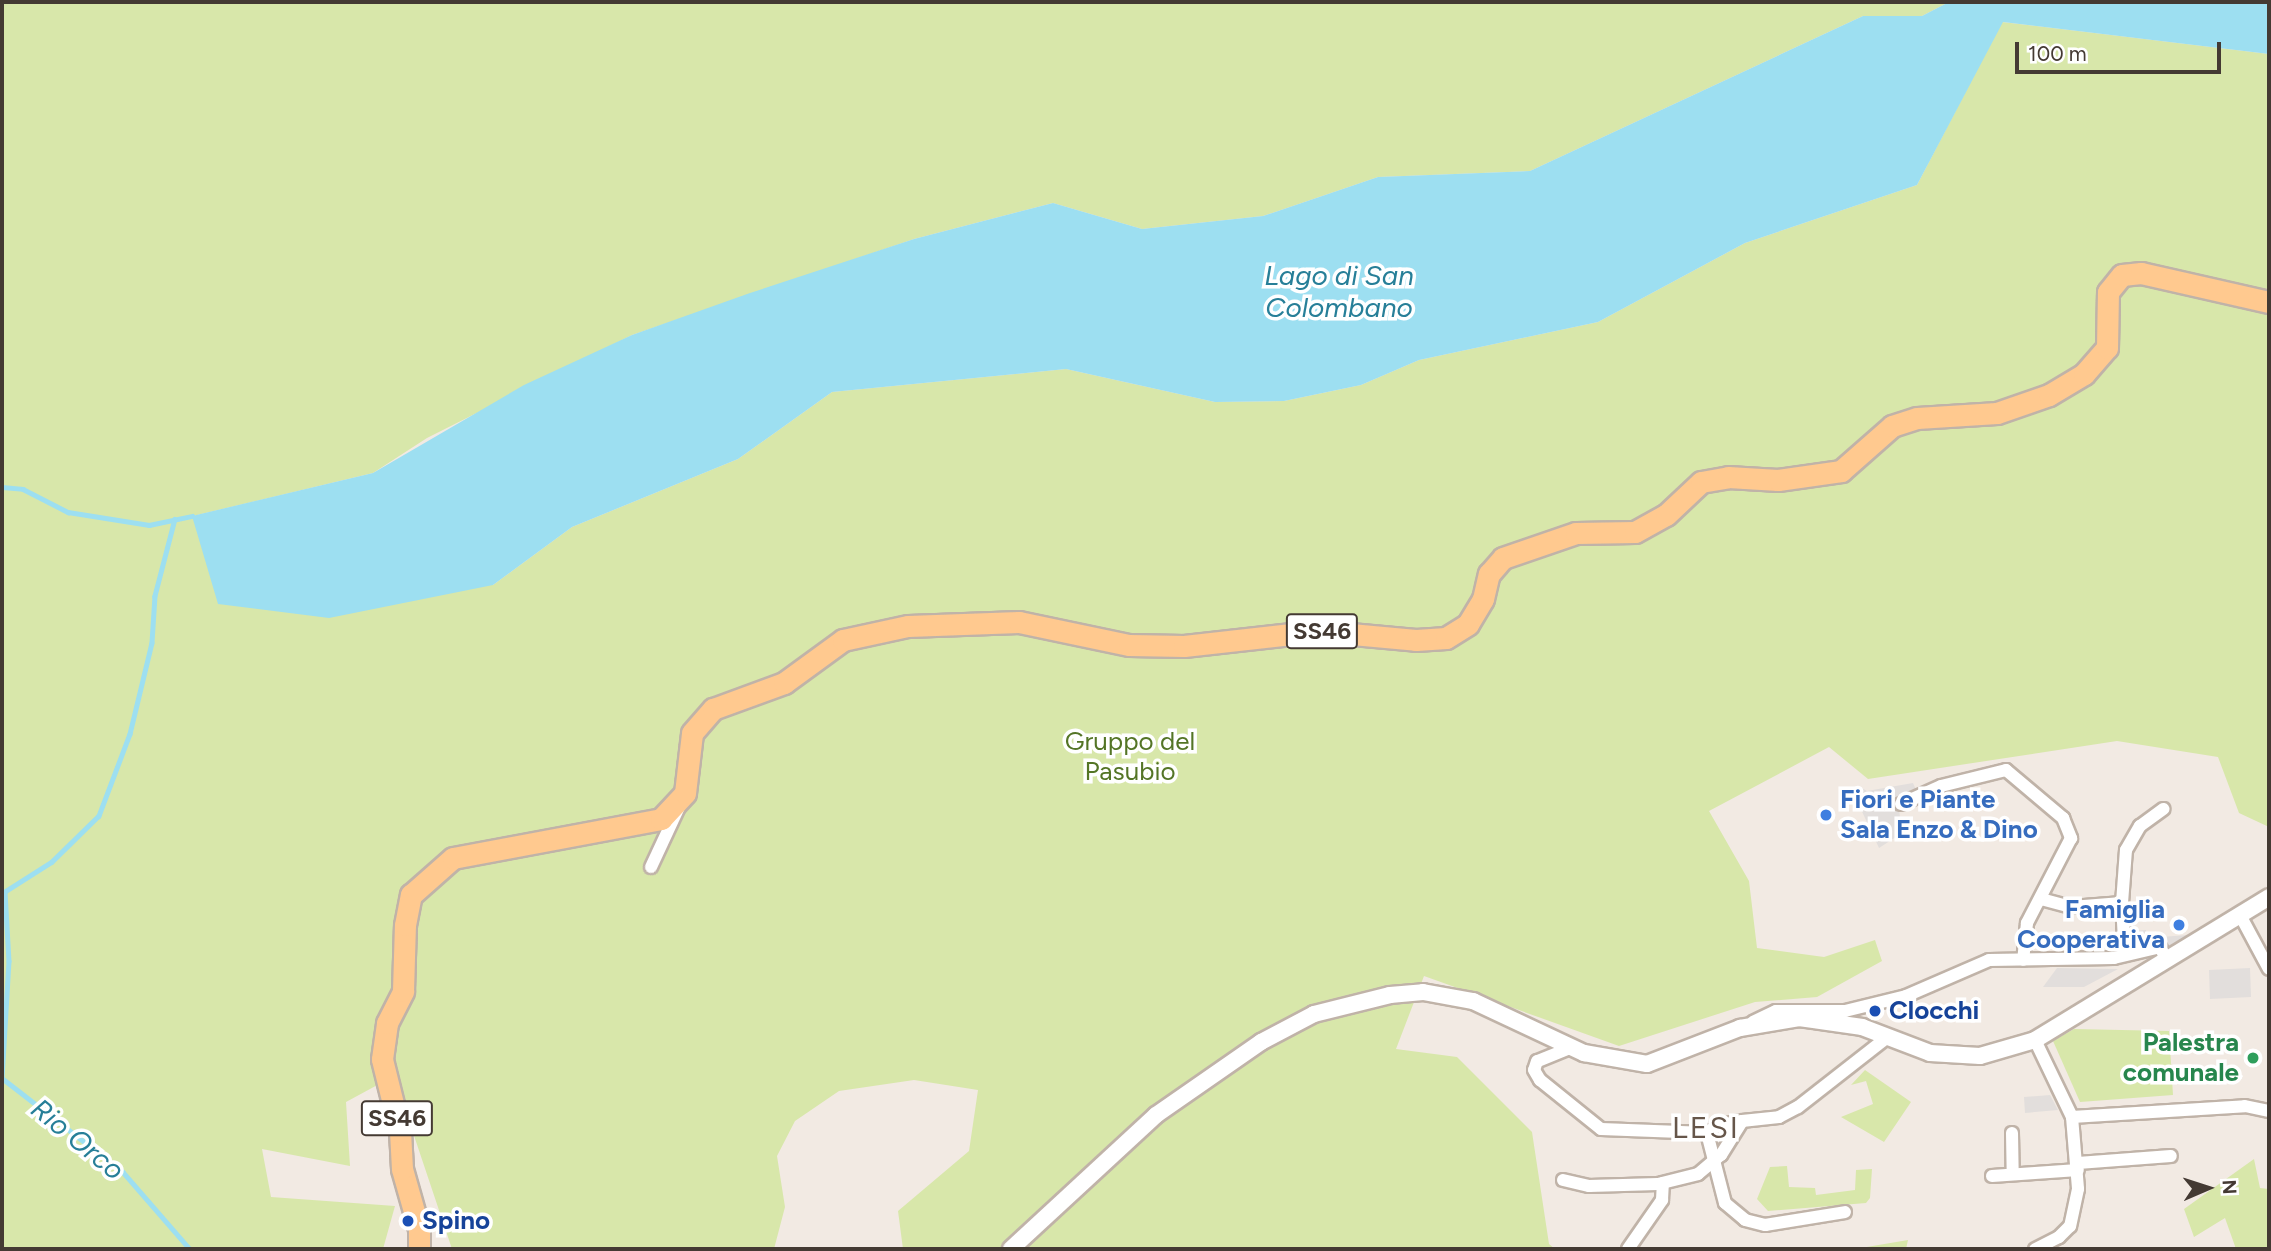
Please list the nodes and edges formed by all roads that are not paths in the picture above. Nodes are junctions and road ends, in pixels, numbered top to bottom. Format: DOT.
graph roads {
  1 [pos="2269,302"];
  2 [pos="685,793"];
  3 [pos="1901,804"];
  4 [pos="2164,809"];
  5 [pos="651,867"];
  6 [pos="2269,897"];
  7 [pos="2041,899"];
  8 [pos="2122,903"];
  9 [pos="2240,915"];
  10 [pos="2129,952"];
  11 [pos="2165,957"];
  12 [pos="2024,960"];
  13 [pos="2269,969"];
  14 [pos="1740,1028"];
  15 [pos="1889,1036"];
  16 [pos="2035,1040"];
  17 [pos="1570,1048"];
  18 [pos="2269,1111"];
  19 [pos="2072,1117"];
  20 [pos="1742,1121"];
  21 [pos="1707,1133"];
  22 [pos="2012,1133"];
  23 [pos="2171,1156"];
  24 [pos="1711,1163"];
  25 [pos="2078,1166"];
  26 [pos="2013,1172"];
  27 [pos="1992,1176"];
  28 [pos="1563,1180"];
  29 [pos="1662,1183"];
  30 [pos="1845,1212"];
  31 [pos="419,1249"];
  32 [pos="1011,1249"];
  33 [pos="1628,1249"];
  34 [pos="2035,1249"];
  1 -- 2 [label="main road, SS46"];
  2 -- 5 [label="street"];
  2 -- 31 [label="main road, SS46"];
  3 -- 7 [label="street"];
  4 -- 8 [label="street"];
  6 -- 9 [label="street"];
  7 -- 8 [label="street"];
  7 -- 12 [label="street"];
  8 -- 10 [label="street"];
  9 -- 11 [label="street"];
  9 -- 13 [label="street"];
  10 -- 11 [label="street"];
  10 -- 12 [label="street"];
  11 -- 16 [label="street"];
  12 -- 14 [label="street"];
  14 -- 15 [label="street"];
  14 -- 17 [label="street"];
  15 -- 16 [label="street"];
  15 -- 20 [label="street"];
  16 -- 19 [label="street"];
  17 -- 21 [label="street"];
  17 -- 32 [label="street"];
  18 -- 19 [label="street"];
  19 -- 25 [label="street"];
  20 -- 21 [label="street"];
  20 -- 24 [label="street"];
  21 -- 24 [label="street"];
  22 -- 26 [label="street"];
  23 -- 25 [label="street"];
  24 -- 29 [label="street"];
  24 -- 30 [label="street"];
  25 -- 26 [label="street"];
  25 -- 34 [label="street"];
  26 -- 27 [label="street"];
  28 -- 29 [label="street"];
  29 -- 33 [label="street"];
}
